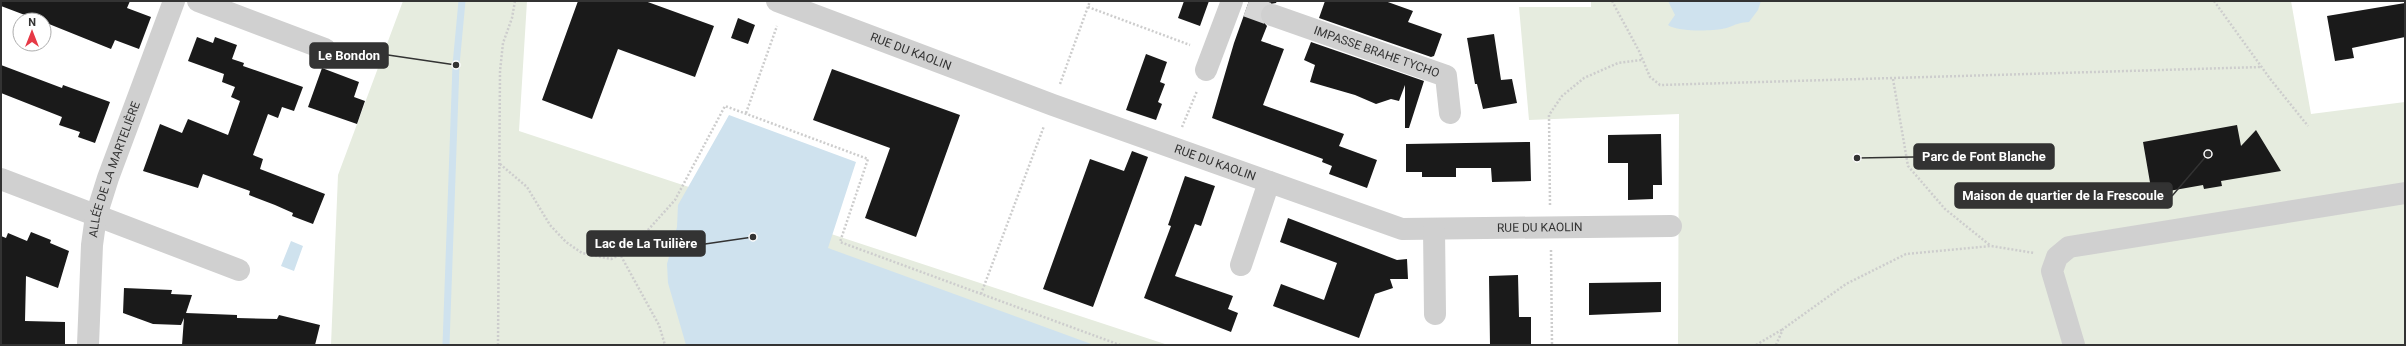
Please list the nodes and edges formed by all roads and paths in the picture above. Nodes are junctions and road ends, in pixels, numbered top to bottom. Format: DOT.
graph roads {
  1 [pos="174,1"];
  2 [pos="198,1"];
  3 [pos="515,1"];
  4 [pos="1090,1"];
  5 [pos="1612,1"];
  6 [pos="2214,1"];
  7 [pos="782,2"];
  8 [pos="1237,3"];
  9 [pos="1088,7"];
  10 [pos="1272,15"];
  11 [pos="325,49"];
  12 [pos="1642,60"];
  13 [pos="1209,62"];
  14 [pos="2261,67"];
  15 [pos="1893,79"];
  16 [pos="1053,105"];
  17 [pos="1450,113"];
  18 [pos="746,114"];
  19 [pos="2308,126"];
  20 [pos="1173,148"];
  21 [pos="500,164"];
  22 [pos="1,179"];
  23 [pos="1269,182"];
  24 [pos="2405,193"];
  25 [pos="96,216"];
  26 [pos="1671,226"];
  27 [pos="1550,227"];
  28 [pos="1434,229"];
  29 [pos="1991,246"];
  30 [pos="621,256"];
  31 [pos="2057,257"];
  32 [pos="1241,264"];
  33 [pos="239,270"];
  34 [pos="981,294"];
  35 [pos="1436,314"];
  36 [pos="1783,329"];
  37 [pos="88,345"];
  38 [pos="498,345"];
  39 [pos="665,345"];
  40 [pos="1120,345"];
  41 [pos="1552,345"];
  42 [pos="1756,345"];
  43 [pos="1776,345"];
  44 [pos="2074,345"];
  1 -- 25 [label="street, ALLÉE DE LA MARTELIÈRE"];
  2 -- 11 [label="street"];
  3 -- 21 [label="path"];
  4 -- 9 [label="path"];
  5 -- 12 [label="path"];
  6 -- 14 [label="path"];
  7 -- 16 [label="street, RUE DU KAOLIN"];
  7 -- 18 [label="path"];
  8 -- 13 [label="street"];
  9 -- 13 [label="path"];
  9 -- 16 [label="path"];
  10 -- 17 [label="street, IMPASSE BRAHE TYCHO"];
  12 -- 15 [label="path"];
  12 -- 27 [label="path"];
  13 -- 20 [label="path"];
  14 -- 15 [label="path"];
  14 -- 19 [label="path"];
  15 -- 29 [label="path"];
  16 -- 20 [label="street, RUE DU KAOLIN"];
  16 -- 34 [label="path"];
  18 -- 30 [label="path"];
  18 -- 34 [label="path"];
  20 -- 23 [label="street, RUE DU KAOLIN"];
  21 -- 30 [label="path"];
  21 -- 38 [label="path"];
  22 -- 25 [label="street"];
  23 -- 28 [label="street, RUE DU KAOLIN"];
  23 -- 32 [label="street"];
  24 -- 31 [label="street"];
  25 -- 33 [label="street"];
  25 -- 37 [label="street, ALLÉE DE LA MARTELIÈRE"];
  26 -- 27 [label="street, RUE DU KAOLIN"];
  27 -- 28 [label="street, RUE DU KAOLIN"];
  27 -- 41 [label="path"];
  28 -- 35 [label="street"];
  29 -- 31 [label="path"];
  29 -- 36 [label="path"];
  30 -- 39 [label="path"];
  31 -- 44 [label="street"];
  34 -- 40 [label="path"];
  36 -- 42 [label="path"];
  36 -- 43 [label="path"];
}
